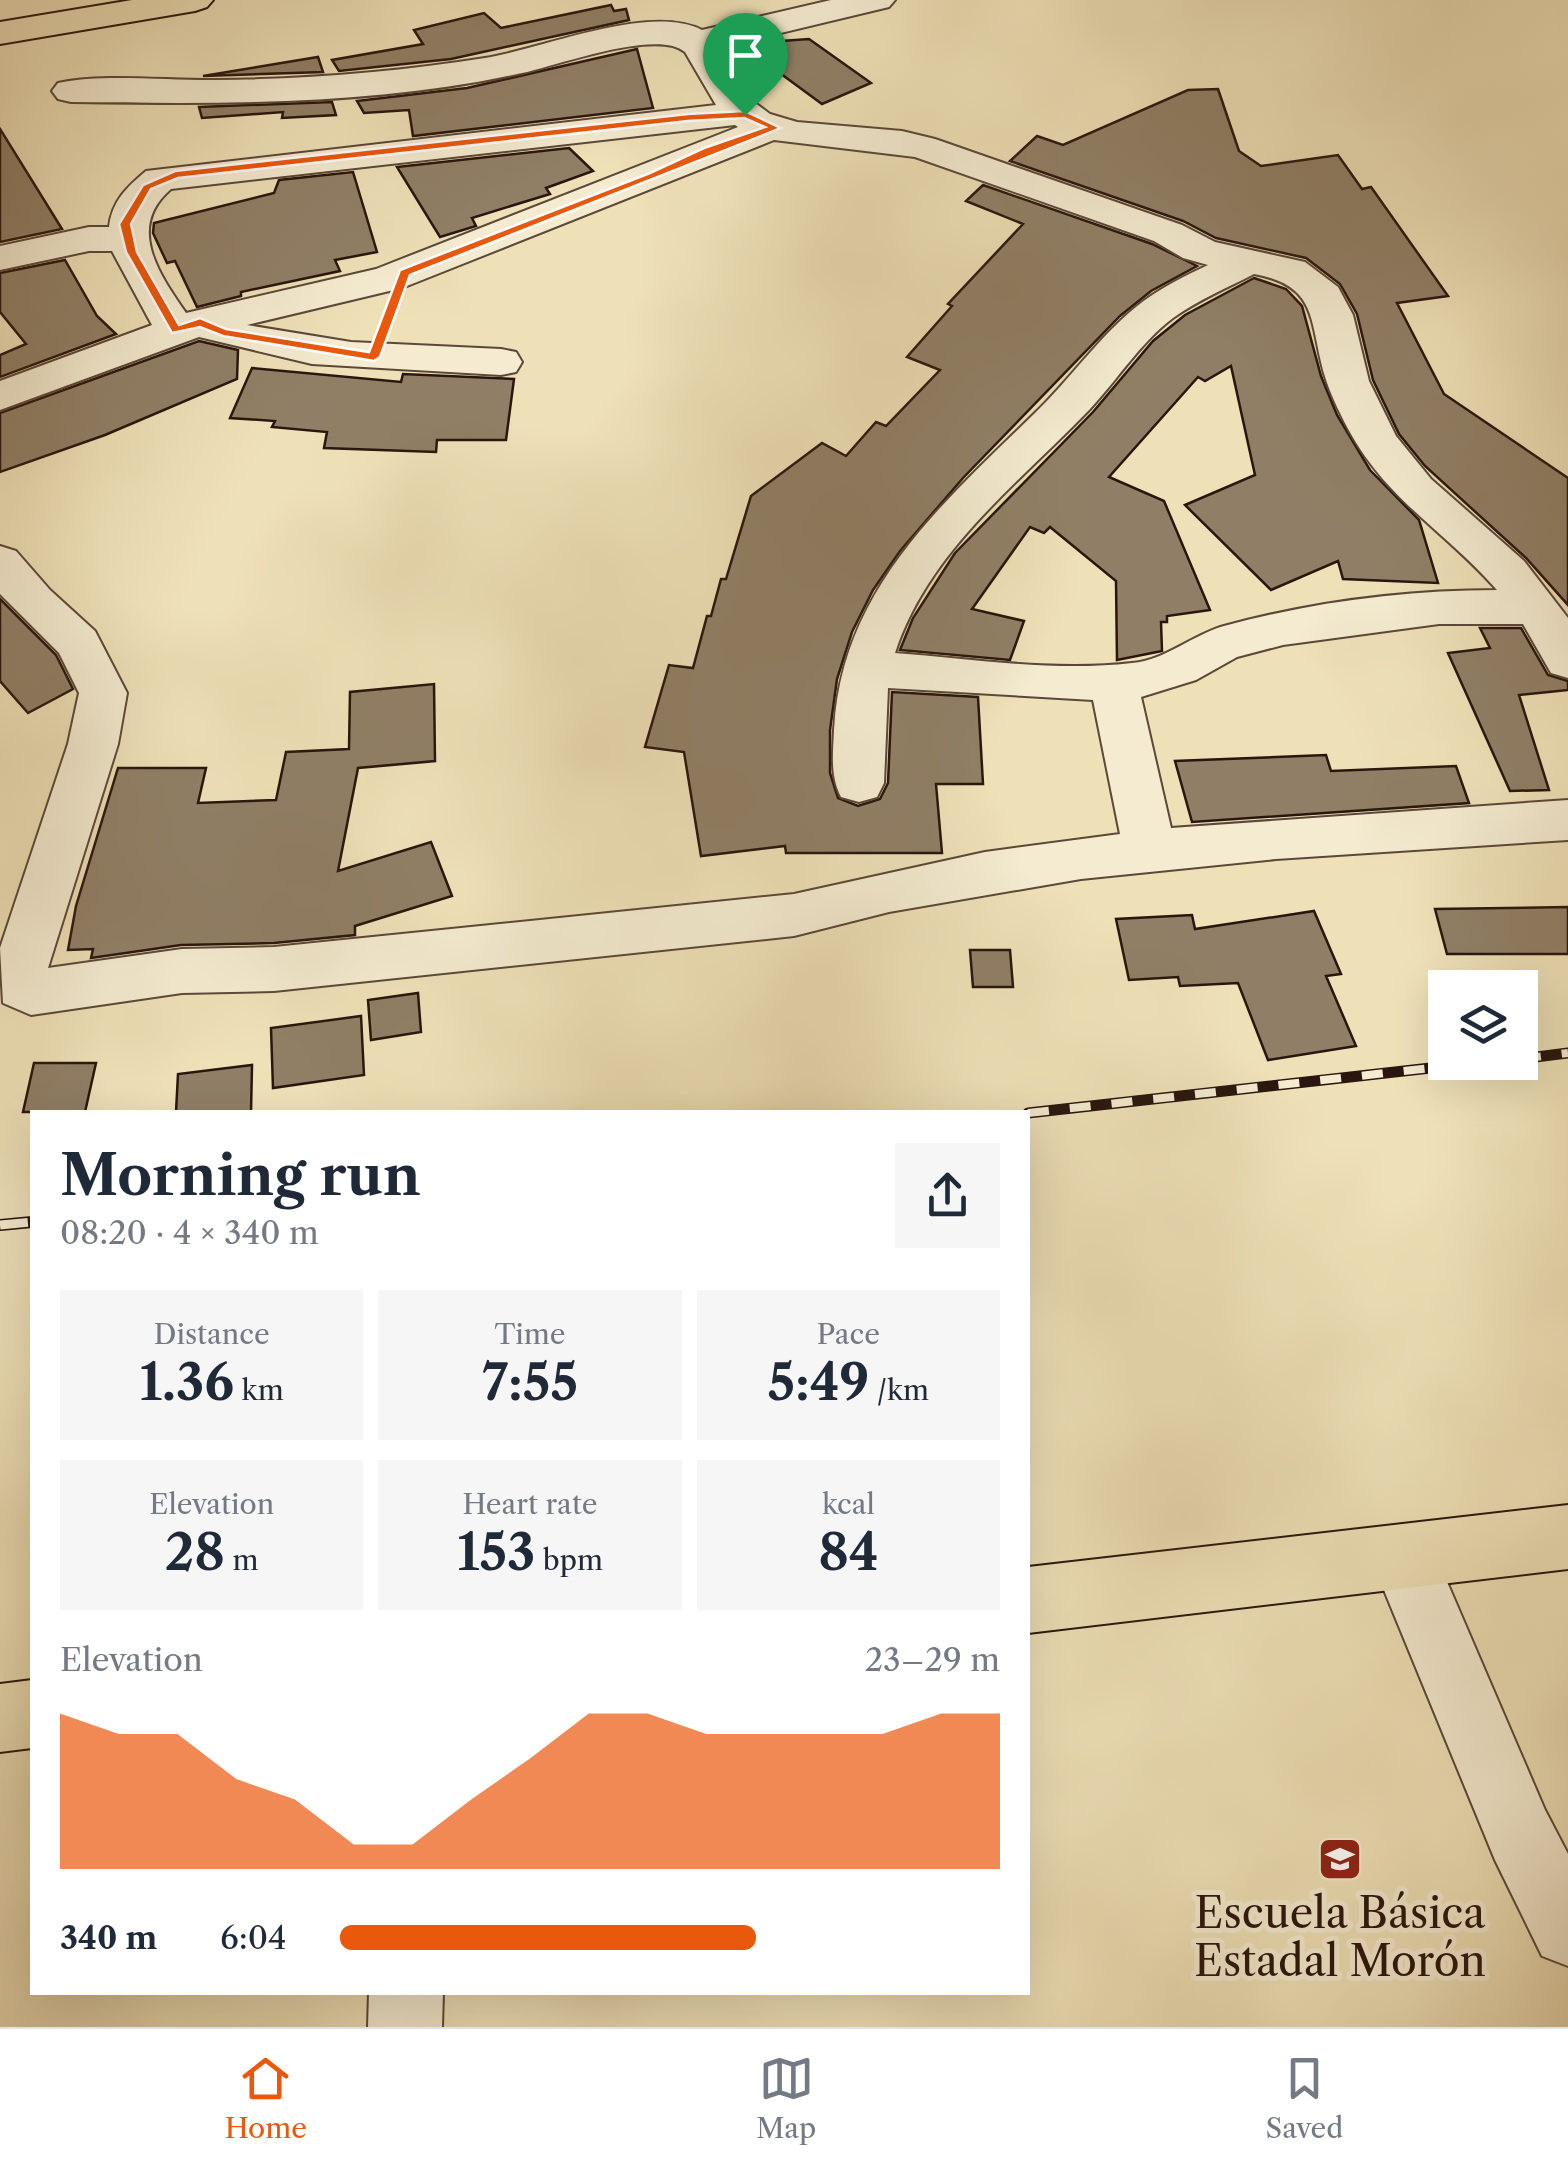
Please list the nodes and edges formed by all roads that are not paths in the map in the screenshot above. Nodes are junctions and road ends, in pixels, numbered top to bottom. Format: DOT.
graph roads {
  1 [pos="194,0"];
  2 [pos="877,0"];
  3 [pos="0,34"];
  4 [pos="696,42"];
  5 [pos="71,91"];
  6 [pos="760,120"];
  7 [pos="129,239"];
  8 [pos="0,258"];
  9 [pos="1249,260"];
  10 [pos="404,272"];
  11 [pos="188,326"];
  12 [pos="374,357"];
  13 [pos="501,362"];
  14 [pos="0,396"];
  15 [pos="0,562"];
  16 [pos="1533,606"];
  17 [pos="1568,661"];
  18 [pos="866,669"];
  19 [pos="1114,683"];
  20 [pos="859,783"];
  21 [pos="1568,820"];
  22 [pos="1149,848"];
  23 [pos="1568,1537"];
  24 [pos="1403,1556"];
  25 [pos="1030,1600"];
  26 [pos="30,1714"];
  27 [pos="0,1718"];
  28 [pos="1568,1930"];
  29 [pos="406,1995"];
  30 [pos="405,2027"];
  1 -- 3 [label="main road"];
  2 -- 4 [label="street"];
  4 -- 5 [label="street"];
  4 -- 6 [label="street"];
  6 -- 7 [label="street"];
  6 -- 9 [label="street"];
  6 -- 10 [label="street"];
  7 -- 8 [label="street"];
  7 -- 11 [label="street"];
  9 -- 16 [label="street"];
  9 -- 18 [label="street"];
  10 -- 11 [label="street"];
  10 -- 12 [label="street"];
  11 -- 12 [label="street"];
  11 -- 14 [label="street"];
  12 -- 13 [label="street"];
  15 -- 22 [label="street"];
  16 -- 17 [label="street"];
  16 -- 19 [label="street"];
  18 -- 19 [label="street"];
  18 -- 20 [label="street"];
  19 -- 22 [label="street"];
  21 -- 22 [label="street"];
  23 -- 24 [label="main road"];
  24 -- 25 [label="main road"];
  24 -- 28 [label="street"];
  26 -- 27 [label="main road"];
  29 -- 30 [label="street"];
}
